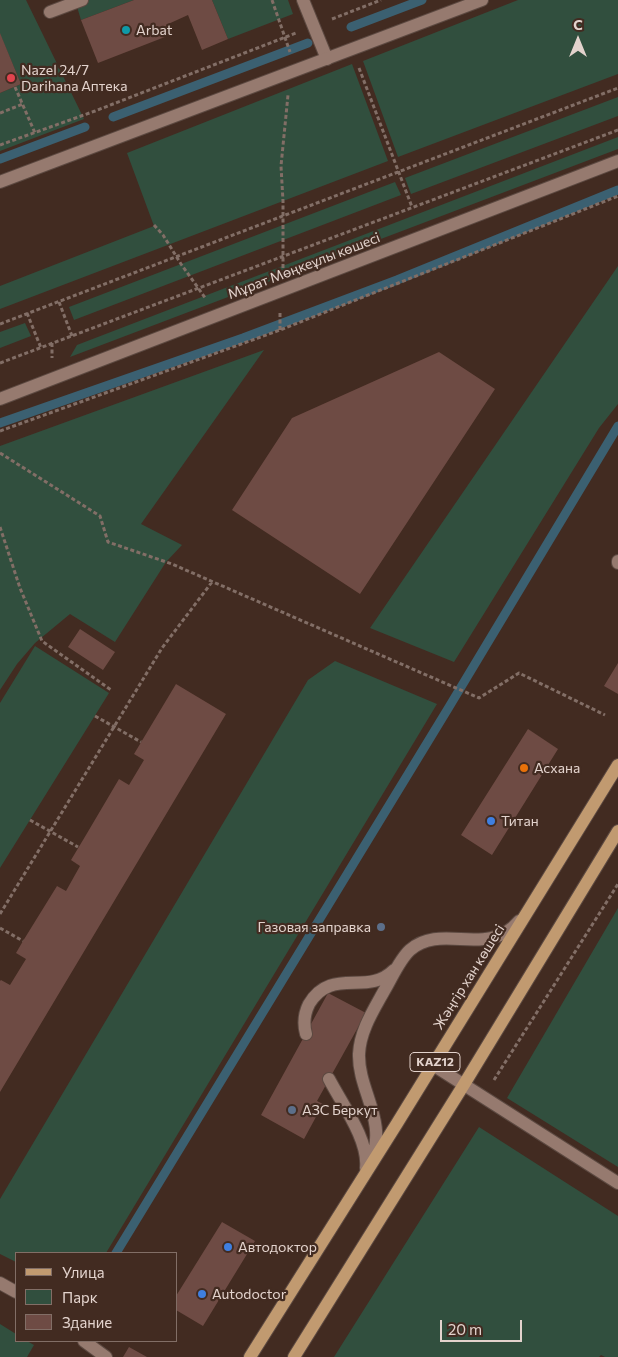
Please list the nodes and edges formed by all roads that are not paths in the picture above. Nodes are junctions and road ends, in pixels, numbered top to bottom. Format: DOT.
graph roads {
  1 [pos="82,0"];
  2 [pos="302,0"];
  3 [pos="482,0"];
  4 [pos="50,12"];
  5 [pos="327,59"];
  6 [pos="618,161"];
  7 [pos="0,182"];
  8 [pos="0,399"];
  9 [pos="618,765"];
  10 [pos="618,831"];
  11 [pos="526,914"];
  12 [pos="402,960"];
  13 [pos="306,1034"];
  14 [pos="433,1065"];
  15 [pos="329,1079"];
  16 [pos="463,1086"];
  17 [pos="366,1173"];
  18 [pos="618,1183"];
  19 [pos="0,1284"];
  20 [pos="15,1292"];
  21 [pos="85,1342"];
  22 [pos="106,1357"];
  23 [pos="250,1357"];
  24 [pos="294,1357"];
  1 -- 4 [label="main road"];
  2 -- 5 [label="main road"];
  3 -- 5 [label="main road"];
  5 -- 7 [label="main road"];
  6 -- 8 [label="main road, Мұрат Мөңкеұлы көшесі"];
  9 -- 11 [label="main road, Жәңгір хан көшесі / KAZ12"];
  10 -- 16 [label="main road, KAZ12"];
  11 -- 12 [label="main road"];
  11 -- 14 [label="main road, Жәңгір хан көшесі / KAZ12"];
  12 -- 13 [label="main road"];
  12 -- 17 [label="main road"];
  14 -- 16 [label="main road"];
  14 -- 17 [label="main road, Жәңгір хан көшесі / KAZ12"];
  15 -- 17 [label="main road"];
  16 -- 18 [label="main road"];
  16 -- 24 [label="main road, KAZ12"];
  17 -- 23 [label="main road, Жәңгір хан көшесі / KAZ12"];
  19 -- 20 [label="main road"];
  21 -- 22 [label="main road"];
}
